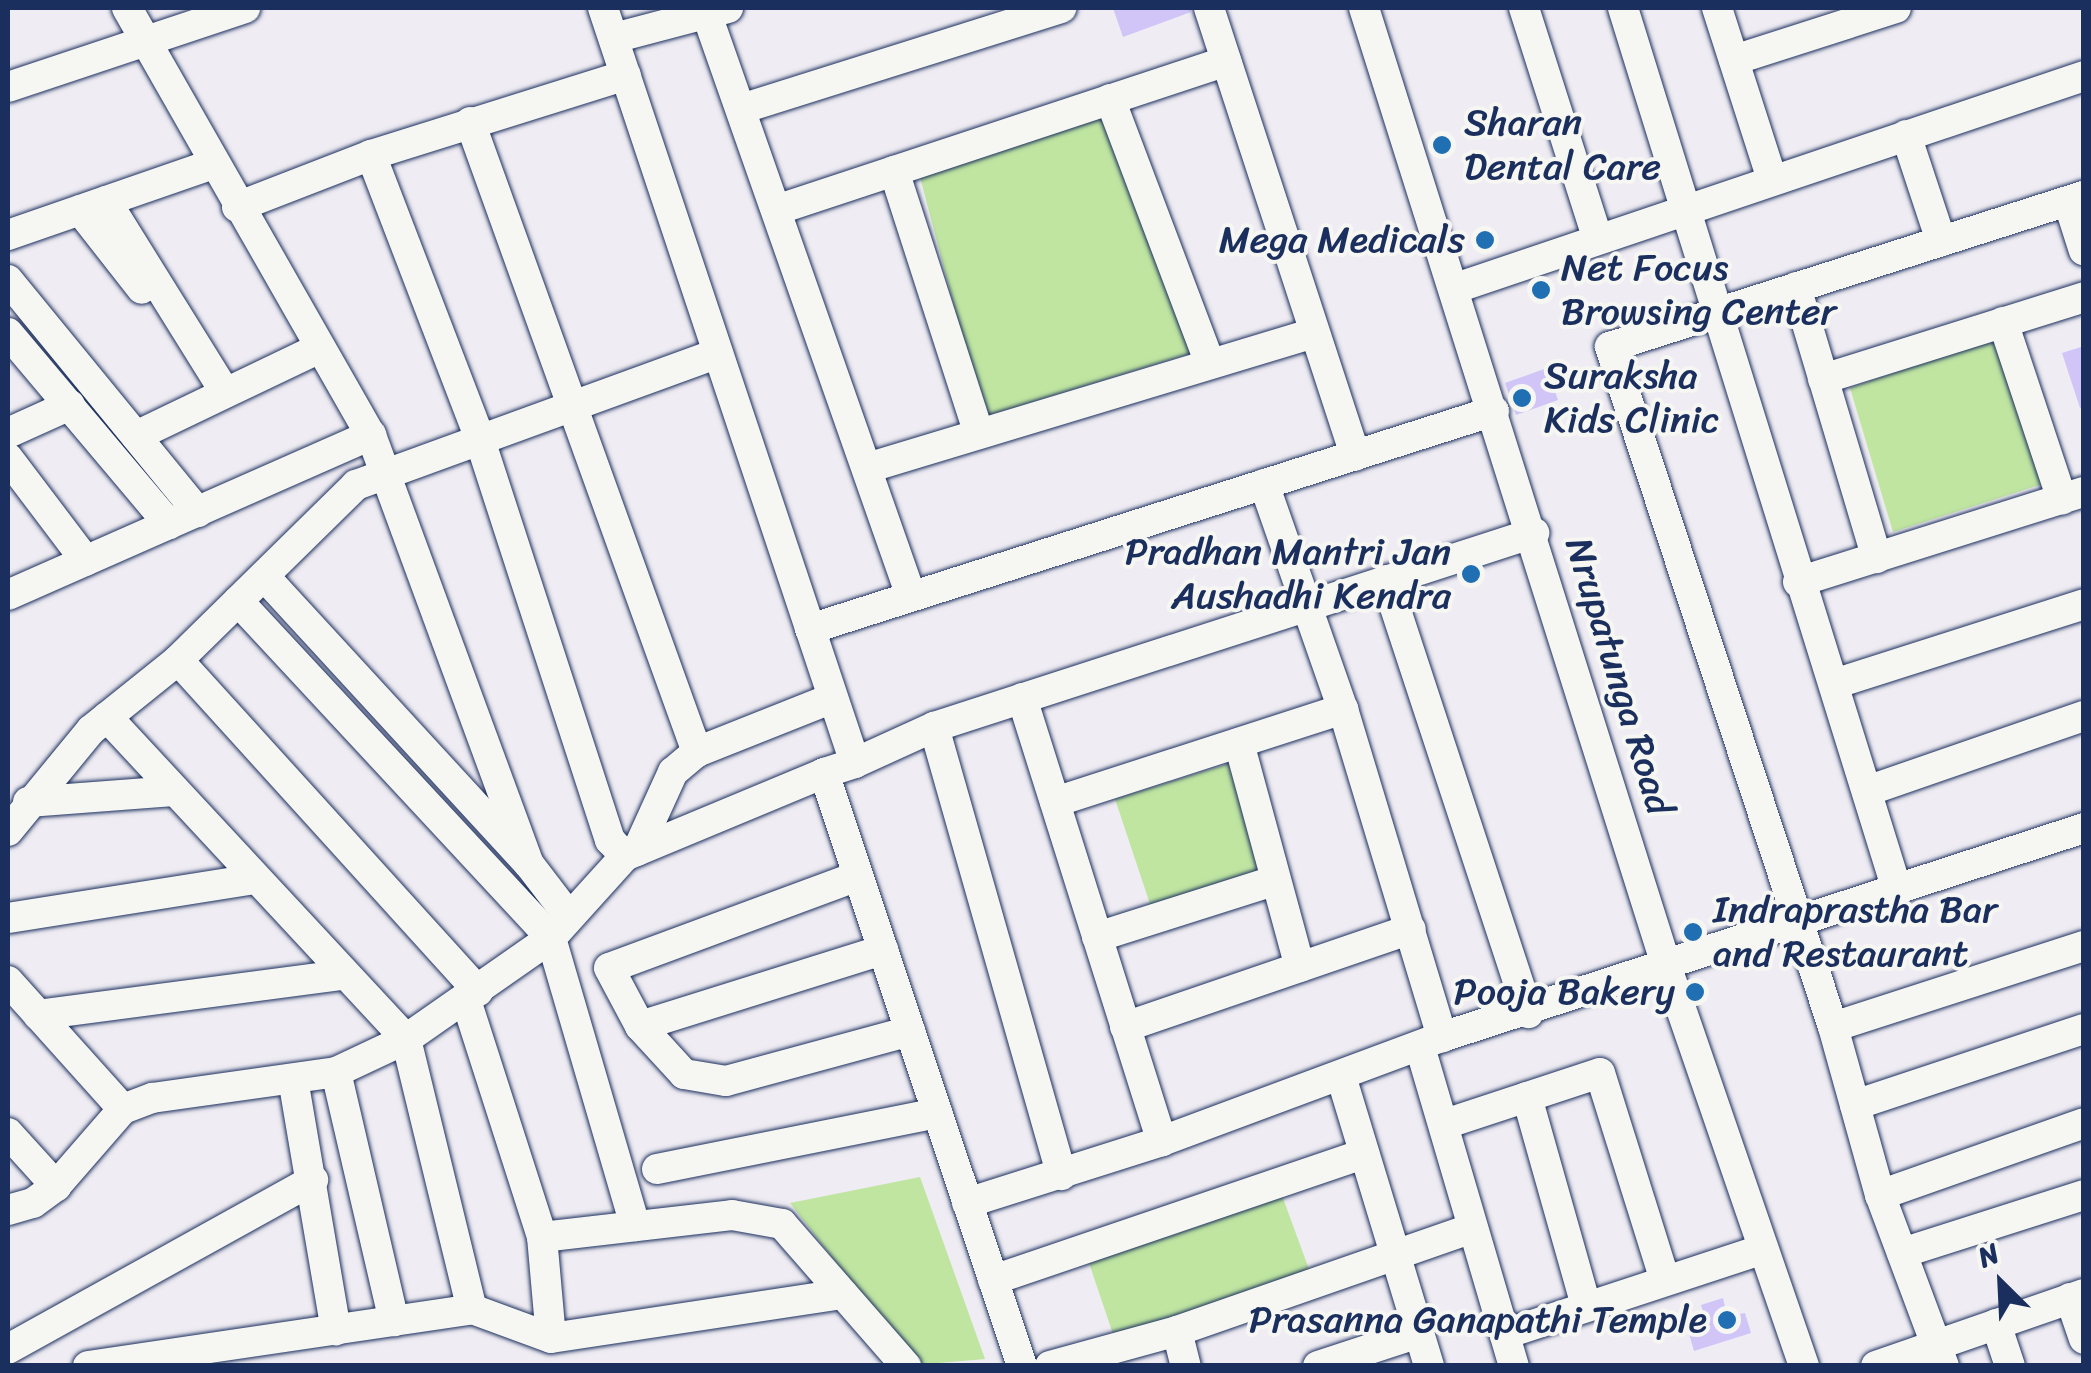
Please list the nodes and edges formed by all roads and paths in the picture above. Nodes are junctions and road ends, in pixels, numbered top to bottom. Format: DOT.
graph roads {
  1 [pos="127,8"];
  2 [pos="245,8"];
  3 [pos="603,8"];
  4 [pos="1061,8"];
  5 [pos="1208,8"];
  6 [pos="1364,8"];
  7 [pos="1524,8"];
  8 [pos="1623,8"];
  9 [pos="1717,8"];
  10 [pos="1896,8"];
  11 [pos="718,11"];
  12 [pos="614,38"];
  13 [pos="144,40"];
  14 [pos="1734,60"];
  15 [pos="1226,61"];
  16 [pos="626,75"];
  17 [pos="2084,76"];
  18 [pos="8,87"];
  19 [pos="1110,99"];
  20 [pos="741,108"];
  21 [pos="470,122"];
  22 [pos="1906,135"];
  23 [pos="371,155"];
  24 [pos="213,164"];
  25 [pos="894,171"];
  26 [pos="1772,179"];
  27 [pos="2076,199"];
  28 [pos="93,205"];
  29 [pos="237,208"];
  30 [pos="1689,208"];
  31 [pos="779,209"];
  32 [pos="8,235"];
  33 [pos="1596,237"];
  34 [pos="1941,242"];
  35 [pos="2084,251"];
  36 [pos="8,280"];
  37 [pos="1796,287"];
  38 [pos="1456,288"];
  39 [pos="2084,297"];
  40 [pos="1719,312"];
  41 [pos="2003,322"];
  42 [pos="8,333"];
  43 [pos="1314,333"];
  44 [pos="320,348"];
  45 [pos="718,353"];
  46 [pos="1210,364"];
  47 [pos="1823,379"];
  48 [pos="223,389"];
  49 [pos="572,403"];
  50 [pos="70,405"];
  51 [pos="1494,411"];
  52 [pos="8,433"];
  53 [pos="979,434"];
  54 [pos="371,435"];
  55 [pos="136,436"];
  56 [pos="479,437"];
  57 [pos="1355,456"];
  58 [pos="8,458"];
  59 [pos="867,468"];
  60 [pos="388,472"];
  61 [pos="1264,484"];
  62 [pos="2072,495"];
  63 [pos="198,512"];
  64 [pos="169,524"];
  65 [pos="1534,533"];
  66 [pos="1877,558"];
  67 [pos="86,560"];
  68 [pos="264,576"];
  69 [pos="1386,580"];
  70 [pos="1798,582"];
  71 [pos="8,595"];
  72 [pos="911,596"];
  73 [pos="238,602"];
  74 [pos="2084,604"];
  75 [pos="1309,607"];
  76 [pos="810,629"];
  77 [pos="178,660"];
  78 [pos="1834,684"];
  79 [pos="834,698"];
  80 [pos="1022,698"];
  81 [pos="1343,709"];
  82 [pos="2084,716"];
  83 [pos="107,717"];
  84 [pos="934,726"];
  85 [pos="1239,742"];
  86 [pos="697,752"];
  87 [pos="855,763"];
  88 [pos="824,773"];
  89 [pos="174,792"];
  90 [pos="1867,792"];
  91 [pos="28,802"];
  92 [pos="1055,802"];
  93 [pos="2084,828"];
  94 [pos="8,831"];
  95 [pos="631,854"];
  96 [pos="529,864"];
  97 [pos="858,876"];
  98 [pos="253,880"];
  99 [pos="1274,880"];
  100 [pos="1897,890"];
  101 [pos="8,918"];
  102 [pos="1799,922"];
  103 [pos="559,927"];
  104 [pos="1410,929"];
  105 [pos="1097,938"];
  106 [pos="2084,946"];
  107 [pos="883,950"];
  108 [pos="1300,967"];
  109 [pos="1666,968"];
  110 [pos="340,975"];
  111 [pos="8,981"];
  112 [pos="472,996"];
  113 [pos="1528,1012"];
  114 [pos="38,1014"];
  115 [pos="640,1026"];
  116 [pos="1833,1027"];
  117 [pos="1126,1028"];
  118 [pos="2084,1029"];
  119 [pos="910,1031"];
  120 [pos="406,1039"];
  121 [pos="1431,1042"];
  122 [pos="336,1072"];
  123 [pos="1341,1076"];
  124 [pos="293,1079"];
  125 [pos="1528,1097"];
  126 [pos="1855,1104"];
  127 [pos="123,1109"];
  128 [pos="937,1112"];
  129 [pos="2084,1123"];
  130 [pos="1445,1124"];
  131 [pos="8,1132"];
  132 [pos="1162,1141"];
  133 [pos="1364,1154"];
  134 [pos="657,1168"];
  135 [pos="1062,1175"];
  136 [pos="312,1180"];
  137 [pos="56,1186"];
  138 [pos="1880,1195"];
  139 [pos="2084,1195"];
  140 [pos="968,1203"];
  141 [pos="8,1210"];
  142 [pos="635,1226"];
  143 [pos="1472,1228"];
  144 [pos="542,1236"];
  145 [pos="1761,1250"];
  146 [pos="1902,1253"];
  147 [pos="1394,1256"];
  148 [pos="993,1280"];
  149 [pos="1664,1280"];
  150 [pos="843,1294"];
  151 [pos="2077,1296"];
  152 [pos="1586,1306"];
  153 [pos="472,1309"];
  154 [pos="394,1322"];
  155 [pos="1996,1324"];
  156 [pos="336,1330"];
  157 [pos="1177,1331"];
  158 [pos="1418,1333"];
  159 [pos="1505,1334"];
  160 [pos="551,1338"];
  161 [pos="2084,1339"];
  162 [pos="8,1350"];
  163 [pos="1940,1355"];
  164 [pos="88,1366"];
  165 [pos="906,1366"];
  166 [pos="1022,1366"];
  167 [pos="1050,1366"];
  168 [pos="1186,1366"];
  169 [pos="1318,1366"];
  170 [pos="1428,1366"];
  171 [pos="1514,1366"];
  172 [pos="1804,1366"];
  173 [pos="1876,1366"];
  174 [pos="2010,1366"];
  1 -- 13 [label="street"];
  2 -- 13 [label="street"];
  3 -- 12 [label="street"];
  4 -- 20 [label="street"];
  5 -- 15 [label="street"];
  6 -- 38 [label="street, Nrupatunga Road"];
  7 -- 33 [label="street"];
  8 -- 30 [label="street"];
  9 -- 14 [label="street"];
  10 -- 14 [label="street"];
  11 -- 12 [label="street"];
  11 -- 20 [label="street"];
  12 -- 16 [label="street"];
  13 -- 18 [label="street"];
  13 -- 24 [label="street"];
  14 -- 26 [label="street"];
  15 -- 19 [label="street"];
  15 -- 43 [label="street"];
  16 -- 21 [label="street"];
  16 -- 45 [label="street"];
  17 -- 22 [label="street"];
  19 -- 25 [label="street"];
  19 -- 46 [label="street"];
  20 -- 31 [label="street"];
  21 -- 23 [label="street"];
  21 -- 49 [label="street"];
  22 -- 26 [label="street"];
  22 -- 34 [label="street"];
  23 -- 29 [label="street"];
  23 -- 56 [label="street"];
  24 -- 28 [label="street"];
  24 -- 29 [label="street"];
  25 -- 31 [label="street"];
  25 -- 53 [label="street"];
  26 -- 30 [label="street"];
  27 -- 34 [label="street"];
  27 -- 35 [label="street"];
  28 -- 32 [label="street"];
  28 -- 48 [label="street"];
  29 -- 44 [label="street"];
  30 -- 33 [label="street"];
  30 -- 40 [label="street"];
  31 -- 59 [label="street"];
  33 -- 38 [label="street"];
  34 -- 37 [label="street"];
  36 -- 55 [label="street"];
  37 -- 40 [label="street"];
  37 -- 47 [label="street"];
  38 -- 51 [label="street, Nrupatunga Road"];
  39 -- 41 [label="street"];
  40 -- 70 [label="street"];
  40 -- 102 [label="street"];
  41 -- 47 [label="street"];
  41 -- 62 [label="street"];
  42 -- 50 [label="street"];
  43 -- 46 [label="street"];
  43 -- 57 [label="street"];
  44 -- 48 [label="street"];
  44 -- 54 [label="street"];
  45 -- 49 [label="street"];
  45 -- 76 [label="street"];
  46 -- 53 [label="street"];
  47 -- 66 [label="street"];
  48 -- 55 [label="street"];
  49 -- 56 [label="street"];
  49 -- 86 [label="street"];
  50 -- 52 [label="street"];
  50 -- 64 [label="street"];
  51 -- 57 [label="street"];
  51 -- 65 [label="street, Nrupatunga Road"];
  53 -- 59 [label="street"];
  54 -- 60 [label="street"];
  54 -- 63 [label="street"];
  55 -- 63 [label="street"];
  56 -- 60 [label="street"];
  56 -- 95 [label="street"];
  57 -- 61 [label="street"];
  58 -- 67 [label="street"];
  59 -- 72 [label="street"];
  60 -- 68 [label="street"];
  60 -- 96 [label="street"];
  61 -- 72 [label="street"];
  61 -- 75 [label="street"];
  62 -- 66 [label="street"];
  63 -- 64 [label="street"];
  64 -- 67 [label="street"];
  65 -- 69 [label="street"];
  65 -- 109 [label="street, Nrupatunga Road"];
  66 -- 70 [label="street"];
  67 -- 71 [label="street"];
  68 -- 73 [label="street"];
  68 -- 96 [label="street"];
  69 -- 75 [label="street"];
  69 -- 113 [label="street"];
  70 -- 78 [label="street"];
  72 -- 76 [label="street"];
  73 -- 77 [label="street"];
  73 -- 103 [label="street"];
  74 -- 78 [label="street"];
  75 -- 80 [label="street"];
  75 -- 81 [label="street"];
  76 -- 79 [label="street"];
  77 -- 83 [label="street"];
  77 -- 112 [label="street"];
  78 -- 90 [label="street"];
  79 -- 86 [label="street"];
  79 -- 87 [label="street"];
  80 -- 84 [label="street"];
  80 -- 92 [label="street"];
  81 -- 85 [label="street"];
  81 -- 104 [label="street"];
  82 -- 90 [label="street"];
  83 -- 89 [label="street"];
  83 -- 91 [label="street"];
  84 -- 87 [label="street"];
  84 -- 135 [label="street"];
  85 -- 92 [label="street"];
  85 -- 99 [label="street"];
  86 -- 95 [label="street"];
  87 -- 88 [label="street"];
  88 -- 95 [label="street"];
  88 -- 97 [label="street"];
  89 -- 91 [label="street"];
  89 -- 98 [label="street"];
  90 -- 100 [label="street"];
  91 -- 94 [label="street"];
  92 -- 105 [label="street"];
  93 -- 100 [label="street"];
  95 -- 103 [label="street"];
  96 -- 103 [label="street"];
  97 -- 107 [label="street"];
  97 -- 115 [label="street"];
  98 -- 101 [label="street"];
  98 -- 110 [label="street"];
  99 -- 105 [label="street"];
  99 -- 108 [label="street"];
  100 -- 102 [label="street"];
  102 -- 109 [label="street"];
  102 -- 116 [label="street"];
  103 -- 112 [label="street"];
  103 -- 142 [label="street"];
  104 -- 108 [label="street"];
  104 -- 121 [label="street"];
  105 -- 117 [label="street"];
  106 -- 116 [label="street"];
  107 -- 115 [label="street"];
  107 -- 119 [label="street"];
  108 -- 117 [label="street"];
  109 -- 113 [label="street"];
  109 -- 145 [label="street, Nrupatunga Road"];
  110 -- 114 [label="street"];
  110 -- 120 [label="street"];
  111 -- 114 [label="street"];
  112 -- 120 [label="street"];
  112 -- 144 [label="street"];
  113 -- 121 [label="street"];
  114 -- 127 [label="street"];
  115 -- 119 [label="street"];
  116 -- 126 [label="street"];
  117 -- 132 [label="street"];
  118 -- 126 [label="street"];
  119 -- 128 [label="street"];
  120 -- 122 [label="street"];
  120 -- 153 [label="street"];
  121 -- 123 [label="street"];
  121 -- 130 [label="street"];
  122 -- 124 [label="street"];
  122 -- 154 [label="street"];
  123 -- 132 [label="street"];
  123 -- 133 [label="street"];
  124 -- 127 [label="street"];
  124 -- 136 [label="street"];
  125 -- 130 [label="street"];
  125 -- 149 [label="street"];
  125 -- 152 [label="street"];
  126 -- 138 [label="street"];
  127 -- 137 [label="street"];
  128 -- 134 [label="street"];
  128 -- 140 [label="street"];
  129 -- 138 [label="street"];
  130 -- 143 [label="street"];
  131 -- 137 [label="street"];
  132 -- 135 [label="street"];
  133 -- 147 [label="street"];
  133 -- 148 [label="street"];
  135 -- 140 [label="street"];
  136 -- 156 [label="street"];
  136 -- 162 [label="street"];
  137 -- 141 [label="street"];
  138 -- 146 [label="street"];
  139 -- 146 [label="street"];
  140 -- 148 [label="street"];
  142 -- 144 [label="street"];
  142 -- 150 [label="street"];
  143 -- 147 [label="street"];
  143 -- 159 [label="street"];
  144 -- 160 [label="street"];
  145 -- 149 [label="street"];
  145 -- 172 [label="street, Nrupatunga Road"];
  146 -- 163 [label="street"];
  147 -- 157 [label="street"];
  147 -- 158 [label="street"];
  148 -- 166 [label="street"];
  149 -- 152 [label="street"];
  150 -- 160 [label="street"];
  150 -- 165 [label="street"];
  151 -- 155 [label="street"];
  151 -- 161 [label="street"];
  152 -- 159 [label="street"];
  153 -- 154 [label="street"];
  153 -- 160 [label="street"];
  154 -- 156 [label="street"];
  155 -- 163 [label="street"];
  155 -- 174 [label="street"];
  156 -- 164 [label="street"];
  157 -- 167 [label="street"];
  157 -- 168 [label="street"];
  158 -- 169 [label="street"];
  158 -- 170 [label="street"];
  159 -- 171 [label="street"];
  163 -- 173 [label="street"];
}
